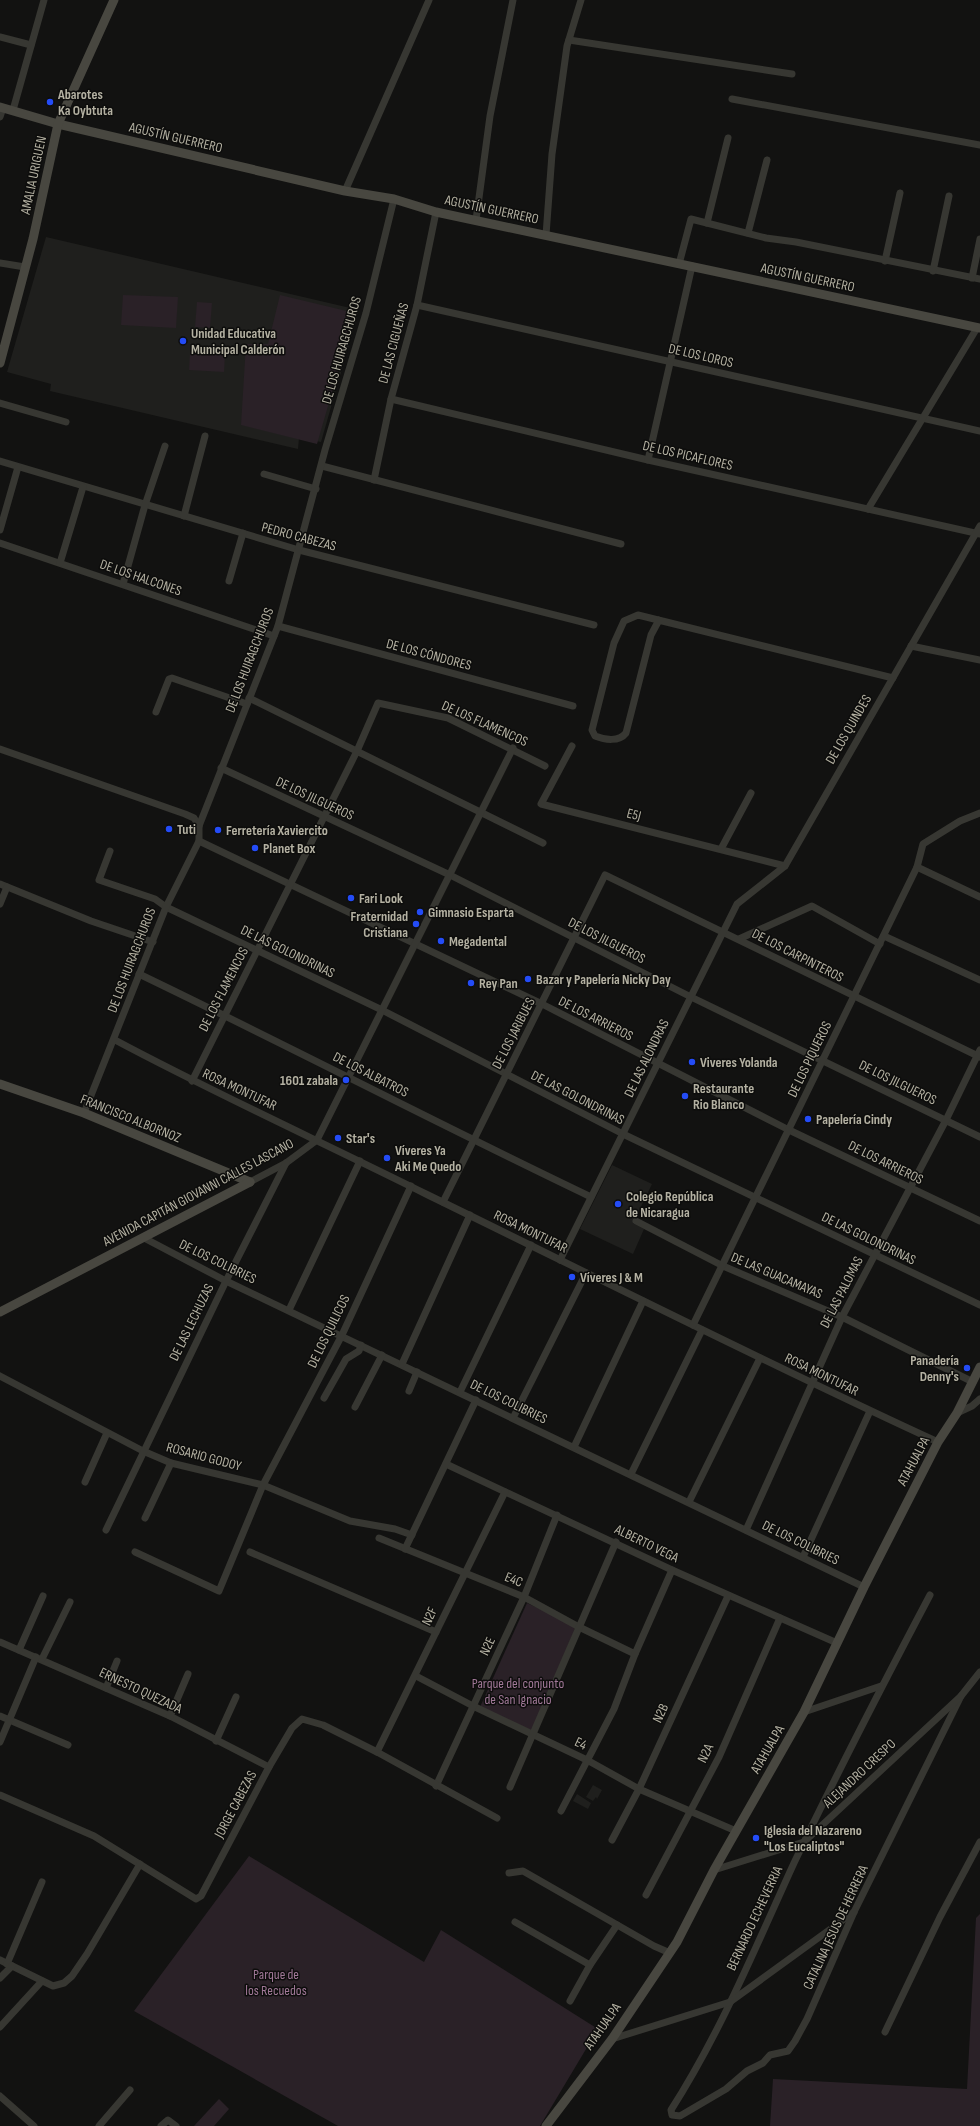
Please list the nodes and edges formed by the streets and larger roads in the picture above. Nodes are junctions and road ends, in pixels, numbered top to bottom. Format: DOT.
graph roads {
  1 [pos="44,0"];
  2 [pos="114,0"];
  3 [pos="429,0"];
  4 [pos="514,0"];
  5 [pos="581,0"];
  6 [pos="0,38"];
  7 [pos="569,40"];
  8 [pos="31,46"];
  9 [pos="792,74"];
  10 [pos="732,99"];
  11 [pos="13,110"];
  12 [pos="1,111"];
  13 [pos="58,124"];
  14 [pos="728,138"];
  15 [pos="980,145"];
  16 [pos="767,160"];
  17 [pos="345,191"];
  18 [pos="900,193"];
  19 [pos="949,196"];
  20 [pos="394,200"];
  21 [pos="436,212"];
  22 [pos="476,220"];
  23 [pos="707,223"];
  24 [pos="748,234"];
  25 [pos="546,235"];
  26 [pos="980,239"];
  27 [pos="885,261"];
  28 [pos="0,263"];
  29 [pos="679,264"];
  30 [pos="692,266"];
  31 [pos="25,267"];
  32 [pos="933,271"];
  33 [pos="972,278"];
  34 [pos="980,279"];
  35 [pos="416,305"];
  36 [pos="979,328"];
  37 [pos="670,362"];
  38 [pos="0,363"];
  39 [pos="391,399"];
  40 [pos="0,403"];
  41 [pos="923,418"];
  42 [pos="66,422"];
  43 [pos="980,431"];
  44 [pos="205,436"];
  45 [pos="165,446"];
  46 [pos="648,460"];
  47 [pos="0,461"];
  48 [pos="322,466"];
  49 [pos="18,467"];
  50 [pos="264,474"];
  51 [pos="374,480"];
  52 [pos="83,487"];
  53 [pos="316,489"];
  54 [pos="145,505"];
  55 [pos="868,508"];
  56 [pos="184,516"];
  57 [pos="980,526"];
  58 [pos="0,530"];
  59 [pos="243,534"];
  60 [pos="978,534"];
  61 [pos="0,543"];
  62 [pos="621,544"];
  63 [pos="299,550"];
  64 [pos="60,563"];
  65 [pos="229,581"];
  66 [pos="123,584"];
  67 [pos="659,620"];
  68 [pos="594,625"];
  69 [pos="278,626"];
  70 [pos="274,636"];
  71 [pos="911,646"];
  72 [pos="980,660"];
  73 [pos="893,678"];
  74 [pos="248,701"];
  75 [pos="573,706"];
  76 [pos="156,712"];
  77 [pos="572,746"];
  78 [pos="512,748"];
  79 [pos="0,749"];
  80 [pos="357,752"];
  81 [pos="545,766"];
  82 [pos="221,768"];
  83 [pos="750,793"];
  84 [pos="481,813"];
  85 [pos="980,813"];
  86 [pos="325,816"];
  87 [pos="199,826"];
  88 [pos="198,840"];
  89 [pos="543,843"];
  90 [pos="721,850"];
  91 [pos="110,851"];
  92 [pos="785,866"];
  93 [pos="918,867"];
  94 [pos="450,875"];
  95 [pos="605,875"];
  96 [pos="290,884"];
  97 [pos="3,886"];
  98 [pos="980,898"];
  99 [pos="0,904"];
  100 [pos="166,907"];
  101 [pos="723,932"];
  102 [pos="884,936"];
  103 [pos="574,938"];
  104 [pos="739,940"];
  105 [pos="153,942"];
  106 [pos="416,944"];
  107 [pos="880,944"];
  108 [pos="257,950"];
  109 [pos="139,974"];
  110 [pos="980,980"];
  111 [pos="691,997"];
  112 [pos="854,997"];
  113 [pos="542,1004"];
  114 [pos="382,1010"];
  115 [pos="225,1015"];
  116 [pos="115,1040"];
  117 [pos="979,1054"];
  118 [pos="823,1060"];
  119 [pos="658,1064"];
  120 [pos="506,1075"];
  121 [pos="348,1076"];
  122 [pos="192,1081"];
  123 [pos="0,1084"];
  124 [pos="84,1113"];
  125 [pos="946,1120"];
  126 [pos="789,1130"];
  127 [pos="623,1134"];
  128 [pos="980,1136"];
  129 [pos="317,1140"];
  130 [pos="473,1141"];
  131 [pos="360,1161"];
  132 [pos="286,1163"];
  133 [pos="250,1182"];
  134 [pos="411,1186"];
  135 [pos="911,1188"];
  136 [pos="591,1197"];
  137 [pos="756,1198"];
  138 [pos="443,1202"];
  139 [pos="470,1215"];
  140 [pos="636,1222"];
  141 [pos="980,1222"];
  142 [pos="144,1238"];
  143 [pos="531,1245"];
  144 [pos="875,1255"];
  145 [pos="560,1260"];
  146 [pos="723,1266"];
  147 [pos="586,1272"];
  148 [pos="226,1281"];
  149 [pos="643,1301"];
  150 [pos="980,1305"];
  151 [pos="289,1310"];
  152 [pos="0,1312"];
  153 [pos="842,1317"];
  154 [pos="693,1325"];
  155 [pos="702,1330"];
  156 [pos="342,1335"];
  157 [pos="361,1345"];
  158 [pos="382,1355"];
  159 [pos="760,1358"];
  160 [pos="402,1364"];
  161 [pos="980,1367"];
  162 [pos="417,1372"];
  163 [pos="0,1376"];
  164 [pos="973,1382"];
  165 [pos="812,1383"];
  166 [pos="409,1391"];
  167 [pos="460,1392"];
  168 [pos="324,1398"];
  169 [pos="980,1399"];
  170 [pos="476,1400"];
  171 [pos="355,1407"];
  172 [pos="870,1411"];
  173 [pos="957,1413"];
  174 [pos="513,1418"];
  175 [pos="107,1433"];
  176 [pos="938,1442"];
  177 [pos="574,1447"];
  178 [pos="143,1451"];
  179 [pos="171,1463"];
  180 [pos="446,1464"];
  181 [pos="631,1474"];
  182 [pos="85,1482"];
  183 [pos="263,1485"];
  184 [pos="505,1492"];
  185 [pos="689,1502"];
  186 [pos="556,1515"];
  187 [pos="145,1518"];
  188 [pos="106,1530"];
  189 [pos="746,1530"];
  190 [pos="412,1535"];
  191 [pos="379,1538"];
  192 [pos="616,1542"];
  193 [pos="405,1549"];
  194 [pos="135,1552"];
  195 [pos="250,1552"];
  196 [pos="803,1557"];
  197 [pos="672,1570"];
  198 [pos="464,1572"];
  199 [pos="864,1586"];
  200 [pos="930,1595"];
  201 [pos="42,1596"];
  202 [pos="728,1596"];
  203 [pos="524,1597"];
  204 [pos="70,1602"];
  205 [pos="780,1618"];
  206 [pos="579,1627"];
  207 [pos="436,1632"];
  208 [pos="0,1642"];
  209 [pos="837,1643"];
  210 [pos="19,1650"];
  211 [pos="636,1654"];
  212 [pos="39,1658"];
  213 [pos="117,1661"];
  214 [pos="980,1672"];
  215 [pos="188,1674"];
  216 [pos="416,1676"];
  217 [pos="881,1686"];
  218 [pos="106,1688"];
  219 [pos="961,1696"];
  220 [pos="236,1697"];
  221 [pos="473,1706"];
  222 [pos="804,1712"];
  223 [pos="0,1716"];
  224 [pos="170,1716"];
  225 [pos="10,1721"];
  226 [pos="534,1736"];
  227 [pos="216,1741"];
  228 [pos="0,1742"];
  229 [pos="68,1745"];
  230 [pos="377,1752"];
  231 [pos="586,1760"];
  232 [pos="269,1767"];
  233 [pos="436,1786"];
  234 [pos="510,1787"];
  235 [pos="639,1789"];
  236 [pos="0,1795"];
  237 [pos="561,1811"];
  238 [pos="689,1813"];
  239 [pos="497,1818"];
  240 [pos="736,1831"];
  241 [pos="612,1840"];
  242 [pos="804,1842"];
  243 [pos="980,1842"];
  244 [pos="140,1864"];
  245 [pos="714,1870"];
  246 [pos="509,1873"];
  247 [pos="42,1882"];
  248 [pos="646,1896"];
  249 [pos="854,1912"];
  250 [pos="515,1922"];
  251 [pos="617,1925"];
  252 [pos="670,1953"];
  253 [pos="6,1963"];
  254 [pos="590,1965"];
  255 [pos="0,1978"];
  256 [pos="42,1981"];
  257 [pos="570,2001"];
  258 [pos="730,2002"];
  259 [pos="0,2027"];
  260 [pos="885,2032"];
  261 [pos="612,2039"];
  262 [pos="130,2090"];
  263 [pos="0,2096"];
  264 [pos="680,2116"];
  265 [pos="34,2126"];
  266 [pos="99,2126"];
  267 [pos="161,2126"];
  268 [pos="176,2126"];
  269 [pos="546,2126"];
  1 -- 8 [label="street"];
  2 -- 13 [label="street, AMALIA URIGUEN"];
  3 -- 17 [label="street"];
  4 -- 22 [label="street"];
  5 -- 7 [label="street"];
  6 -- 8 [label="street"];
  7 -- 9 [label="street"];
  7 -- 25 [label="street"];
  8 -- 11 [label="street"];
  10 -- 15 [label="street"];
  11 -- 12 [label="street, AGUSTÍN GUERRERO"];
  11 -- 13 [label="street, AGUSTÍN GUERRERO"];
  13 -- 17 [label="street, AGUSTÍN GUERRERO"];
  13 -- 31 [label="street, AMALIA URIGUEN"];
  14 -- 23 [label="street"];
  16 -- 24 [label="street"];
  17 -- 20 [label="street, AGUSTÍN GUERRERO"];
  18 -- 27 [label="street"];
  19 -- 32 [label="street"];
  20 -- 21 [label="street, AGUSTÍN GUERRERO"];
  20 -- 48 [label="street, DE LOS HUIRAGCHUROS"];
  21 -- 22 [label="street, AGUSTÍN GUERRERO"];
  21 -- 35 [label="street, DE LAS CIGUEÑAS"];
  22 -- 25 [label="street, AGUSTÍN GUERRERO"];
  23 -- 24 [label="street"];
  23 -- 29 [label="street"];
  24 -- 27 [label="street"];
  25 -- 29 [label="street, AGUSTÍN GUERRERO"];
  26 -- 33 [label="street"];
  27 -- 32 [label="street"];
  28 -- 31 [label="street"];
  29 -- 30 [label="street, AGUSTÍN GUERRERO"];
  30 -- 36 [label="street, AGUSTÍN GUERRERO"];
  30 -- 37 [label="street"];
  31 -- 38 [label="street, AMALIA URIGUEN"];
  32 -- 33 [label="street"];
  33 -- 34 [label="street"];
  35 -- 37 [label="street, DE LOS LOROS"];
  35 -- 39 [label="street, DE LAS CIGUEÑAS"];
  36 -- 41 [label="street"];
  37 -- 41 [label="street, DE LOS LOROS"];
  37 -- 46 [label="street"];
  39 -- 46 [label="street, DE LOS PICAFLORES"];
  39 -- 51 [label="street, DE LAS CIGUEÑAS"];
  40 -- 42 [label="street"];
  41 -- 43 [label="street, DE LOS LOROS"];
  41 -- 55 [label="street"];
  44 -- 56 [label="street"];
  45 -- 54 [label="street"];
  46 -- 55 [label="street, DE LOS PICAFLORES"];
  47 -- 49 [label="street, PEDRO CABEZAS"];
  48 -- 51 [label="street"];
  48 -- 53 [label="street, DE LOS HUIRAGCHUROS"];
  49 -- 52 [label="street, PEDRO CABEZAS"];
  49 -- 58 [label="street"];
  50 -- 53 [label="street"];
  51 -- 62 [label="street"];
  52 -- 54 [label="street, PEDRO CABEZAS"];
  52 -- 64 [label="street"];
  53 -- 63 [label="street, DE LOS HUIRAGCHUROS"];
  54 -- 56 [label="street, PEDRO CABEZAS"];
  54 -- 66 [label="street"];
  55 -- 60 [label="street, DE LOS PICAFLORES"];
  56 -- 59 [label="street, PEDRO CABEZAS"];
  57 -- 60 [label="street, DE LOS QUINDES"];
  59 -- 63 [label="street, PEDRO CABEZAS"];
  59 -- 65 [label="street"];
  60 -- 71 [label="street, DE LOS QUINDES"];
  61 -- 64 [label="street, DE LOS HALCONES"];
  63 -- 68 [label="street, PEDRO CABEZAS"];
  63 -- 69 [label="street, DE LOS HUIRAGCHUROS"];
  64 -- 66 [label="street, DE LOS HALCONES"];
  66 -- 70 [label="street, DE LOS HALCONES"];
  67 -- 67 [label="street"];
  67 -- 73 [label="street"];
  69 -- 70 [label="street, DE LOS HUIRAGCHUROS"];
  69 -- 75 [label="street, DE LOS CÓNDORES"];
  70 -- 74 [label="street, DE LOS HUIRAGCHUROS"];
  71 -- 72 [label="street"];
  71 -- 73 [label="street, DE LOS QUINDES"];
  73 -- 92 [label="street, DE LOS QUINDES"];
  74 -- 76 [label="street"];
  74 -- 80 [label="street"];
  74 -- 82 [label="street, DE LOS HUIRAGCHUROS"];
  77 -- 90 [label="street, E5J"];
  78 -- 80 [label="street, DE LOS FLAMENCOS"];
  78 -- 81 [label="street, DE LOS FLAMENCOS"];
  78 -- 84 [label="street, AVENIDA CAPITÁN GIOVANNI CALLES LASCANO"];
  79 -- 87 [label="street"];
  80 -- 84 [label="street"];
  80 -- 86 [label="street, DE LOS FLAMENCOS"];
  82 -- 86 [label="street, DE LOS JILGUEROS"];
  82 -- 87 [label="street, DE LOS HUIRAGCHUROS"];
  83 -- 90 [label="street"];
  84 -- 89 [label="street"];
  84 -- 94 [label="street, AVENIDA CAPITÁN GIOVANNI CALLES LASCANO"];
  85 -- 93 [label="street, DE LOS PIQUEROS"];
  86 -- 94 [label="street, DE LOS JILGUEROS"];
  86 -- 96 [label="street, DE LOS FLAMENCOS"];
  87 -- 88 [label="street, DE LOS HUIRAGCHUROS"];
  88 -- 96 [label="street, DE LOS ARRIEROS"];
  88 -- 100 [label="street, DE LOS HUIRAGCHUROS"];
  90 -- 92 [label="street, E5J"];
  91 -- 100 [label="street, DE LAS GOLONDRINAS"];
  92 -- 101 [label="street, DE LOS QUINDES"];
  93 -- 98 [label="street"];
  93 -- 102 [label="street, DE LOS PIQUEROS"];
  94 -- 103 [label="street, DE LOS JILGUEROS"];
  94 -- 106 [label="street, AVENIDA CAPITÁN GIOVANNI CALLES LASCANO"];
  95 -- 101 [label="street, DE LOS CARPINTEROS"];
  95 -- 103 [label="street, DE LOS JARIBUES"];
  96 -- 106 [label="street, DE LOS ARRIEROS"];
  96 -- 108 [label="street, DE LOS FLAMENCOS"];
  97 -- 99 [label="street"];
  97 -- 105 [label="street"];
  100 -- 105 [label="street, DE LOS HUIRAGCHUROS"];
  100 -- 108 [label="street, DE LAS GOLONDRINAS"];
  101 -- 104 [label="street, DE LOS CARPINTEROS"];
  101 -- 111 [label="street, DE LAS ALONDRAS"];
  102 -- 107 [label="street, DE LOS PIQUEROS"];
  102 -- 110 [label="street"];
  103 -- 111 [label="street, DE LOS JILGUEROS"];
  103 -- 113 [label="street, DE LOS JARIBUES"];
  104 -- 107 [label="street"];
  104 -- 112 [label="street, DE LOS CARPINTEROS"];
  105 -- 109 [label="street, DE LOS HUIRAGCHUROS"];
  106 -- 113 [label="street, DE LOS ARRIEROS"];
  106 -- 114 [label="street, AVENIDA CAPITÁN GIOVANNI CALLES LASCANO"];
  107 -- 112 [label="street, DE LOS PIQUEROS"];
  108 -- 114 [label="street, DE LAS GOLONDRINAS"];
  108 -- 115 [label="street, DE LOS FLAMENCOS"];
  109 -- 115 [label="street, DE LOS ALBATROS"];
  109 -- 116 [label="street, DE LOS HUIRAGCHUROS"];
  111 -- 118 [label="street, DE LOS JILGUEROS"];
  111 -- 119 [label="street, DE LAS ALONDRAS"];
  112 -- 117 [label="street, DE LOS CARPINTEROS"];
  112 -- 118 [label="street, DE LOS PIQUEROS"];
  113 -- 119 [label="street, DE LOS ARRIEROS"];
  113 -- 120 [label="street, DE LOS JARIBUES"];
  114 -- 120 [label="street, DE LAS GOLONDRINAS"];
  114 -- 121 [label="street, AVENIDA CAPITÁN GIOVANNI CALLES LASCANO"];
  115 -- 121 [label="street, DE LOS ALBATROS"];
  115 -- 122 [label="street, DE LOS FLAMENCOS"];
  116 -- 122 [label="street, ROSA MONTUFAR"];
  116 -- 124 [label="street, DE LOS HUIRAGCHUROS"];
  117 -- 125 [label="street, DE LAS PALOMAS"];
  118 -- 125 [label="street, DE LOS JILGUEROS"];
  118 -- 126 [label="street, DE LOS PIQUEROS"];
  119 -- 126 [label="street, DE LOS ARRIEROS"];
  119 -- 127 [label="street, DE LAS ALONDRAS"];
  120 -- 127 [label="street, DE LAS GOLONDRINAS"];
  120 -- 130 [label="street, DE LOS JARIBUES"];
  121 -- 129 [label="street, AVENIDA CAPITÁN GIOVANNI CALLES LASCANO"];
  121 -- 130 [label="street, DE LOS ALBATROS"];
  122 -- 129 [label="street, ROSA MONTUFAR"];
  123 -- 124 [label="street, FRANCISCO ALBORNOZ"];
  124 -- 133 [label="street, FRANCISCO ALBORNOZ"];
  125 -- 128 [label="street, DE LOS JILGUEROS"];
  125 -- 135 [label="street, DE LAS PALOMAS"];
  126 -- 135 [label="street, DE LOS ARRIEROS"];
  126 -- 137 [label="street, DE LOS PIQUEROS"];
  127 -- 136 [label="street, DE LAS ALONDRAS"];
  127 -- 137 [label="street, DE LAS GOLONDRINAS"];
  129 -- 131 [label="street, ROSA MONTUFAR"];
  129 -- 132 [label="street, AVENIDA CAPITÁN GIOVANNI CALLES LASCANO"];
  130 -- 136 [label="street, DE LOS ALBATROS"];
  130 -- 138 [label="street, DE LOS JARIBUES"];
  131 -- 134 [label="street, ROSA MONTUFAR"];
  131 -- 151 [label="street"];
  132 -- 133 [label="street, AVENIDA CAPITÁN GIOVANNI CALLES LASCANO"];
  132 -- 148 [label="street, DE LAS LECHUZAS"];
  133 -- 142 [label="street, AVENIDA CAPITÁN GIOVANNI CALLES LASCANO"];
  134 -- 138 [label="street, ROSA MONTUFAR"];
  134 -- 156 [label="street, DE LOS QUILICOS"];
  135 -- 141 [label="street, DE LOS ARRIEROS"];
  135 -- 144 [label="street, DE LAS PALOMAS"];
  136 -- 145 [label="street, DE LAS ALONDRAS"];
  137 -- 144 [label="street, DE LAS GOLONDRINAS"];
  137 -- 146 [label="street, DE LOS PIQUEROS"];
  138 -- 139 [label="street, ROSA MONTUFAR"];
  139 -- 143 [label="street, ROSA MONTUFAR"];
  139 -- 160 [label="street"];
  140 -- 146 [label="street, DE LAS GUACAMAYAS"];
  142 -- 148 [label="street, DE LOS COLIBRIES"];
  142 -- 152 [label="street, AVENIDA CAPITÁN GIOVANNI CALLES LASCANO"];
  143 -- 145 [label="street, ROSA MONTUFAR"];
  143 -- 167 [label="street"];
  144 -- 150 [label="street, DE LAS GOLONDRINAS"];
  144 -- 153 [label="street, DE LAS PALOMAS"];
  145 -- 147 [label="street, ROSA MONTUFAR"];
  146 -- 153 [label="street, DE LAS GUACAMAYAS"];
  146 -- 154 [label="street, DE LOS PIQUEROS"];
  147 -- 149 [label="street, ROSA MONTUFAR"];
  147 -- 174 [label="street"];
  148 -- 151 [label="street, DE LOS COLIBRIES"];
  148 -- 178 [label="street, DE LAS LECHUZAS"];
  149 -- 154 [label="street, ROSA MONTUFAR"];
  149 -- 177 [label="street"];
  151 -- 156 [label="street, DE LOS COLIBRIES"];
  153 -- 164 [label="street, DE LAS GUACAMAYAS"];
  153 -- 165 [label="street, DE LAS PALOMAS"];
  154 -- 155 [label="street, ROSA MONTUFAR"];
  155 -- 159 [label="street, ROSA MONTUFAR"];
  155 -- 181 [label="street"];
  156 -- 157 [label="street, DE LOS COLIBRIES"];
  156 -- 183 [label="street, DE LOS QUILICOS"];
  157 -- 158 [label="street, DE LOS COLIBRIES"];
  157 -- 168 [label="street"];
  158 -- 160 [label="street, DE LOS COLIBRIES"];
  158 -- 171 [label="street"];
  159 -- 165 [label="street, ROSA MONTUFAR"];
  159 -- 185 [label="street"];
  160 -- 162 [label="street, DE LOS COLIBRIES"];
  161 -- 164 [label="street, ATAHUALPA"];
  162 -- 166 [label="street"];
  162 -- 167 [label="street, DE LOS COLIBRIES"];
  163 -- 175 [label="street, ROSARIO GODOY"];
  164 -- 173 [label="street, ATAHUALPA"];
  165 -- 172 [label="street, ROSA MONTUFAR"];
  165 -- 189 [label="street, DE LAS PALOMAS"];
  167 -- 170 [label="street, DE LOS COLIBRIES"];
  169 -- 173 [label="street"];
  170 -- 174 [label="street, DE LOS COLIBRIES"];
  170 -- 180 [label="street"];
  172 -- 176 [label="street, ROSA MONTUFAR"];
  172 -- 196 [label="street"];
  173 -- 176 [label="street, ATAHUALPA"];
  174 -- 177 [label="street, DE LOS COLIBRIES"];
  175 -- 178 [label="street, ROSARIO GODOY"];
  175 -- 182 [label="street"];
  176 -- 199 [label="street, ATAHUALPA"];
  177 -- 181 [label="street, DE LOS COLIBRIES"];
  178 -- 179 [label="street, ROSARIO GODOY"];
  178 -- 188 [label="street"];
  179 -- 183 [label="street, ROSARIO GODOY"];
  179 -- 187 [label="street"];
  180 -- 184 [label="street, ALBERTO VEGA"];
  180 -- 190 [label="street"];
  181 -- 185 [label="street, DE LOS COLIBRIES"];
  183 -- 190 [label="street, ROSARIO GODOY"];
  183 -- 194 [label="street, DE LOS QUILICOS"];
  184 -- 186 [label="street, ALBERTO VEGA"];
  184 -- 198 [label="street, N2F"];
  185 -- 189 [label="street, DE LOS COLIBRIES"];
  186 -- 192 [label="street, ALBERTO VEGA"];
  186 -- 203 [label="street, N2E"];
  189 -- 196 [label="street, DE LOS COLIBRIES"];
  190 -- 193 [label="street"];
  191 -- 193 [label="street, E4C"];
  192 -- 197 [label="street, ALBERTO VEGA"];
  192 -- 206 [label="street"];
  193 -- 198 [label="street, E4C"];
  195 -- 207 [label="street"];
  196 -- 199 [label="street, DE LOS COLIBRIES"];
  197 -- 202 [label="street, ALBERTO VEGA"];
  197 -- 211 [label="street"];
  198 -- 203 [label="street, E4C"];
  198 -- 207 [label="street, N2F"];
  199 -- 209 [label="street, ATAHUALPA"];
  200 -- 217 [label="street, BERNARDO ECHEVERRIA"];
  201 -- 210 [label="street"];
  202 -- 205 [label="street, ALBERTO VEGA"];
  202 -- 235 [label="street, N2B"];
  203 -- 206 [label="street, E4C"];
  203 -- 221 [label="street, N2E"];
  204 -- 212 [label="street"];
  205 -- 209 [label="street, ALBERTO VEGA"];
  205 -- 238 [label="street, N2A"];
  206 -- 211 [label="street, E4C"];
  206 -- 226 [label="street"];
  207 -- 216 [label="street, N2F"];
  208 -- 210 [label="street, ERNESTO QUEZADA"];
  209 -- 222 [label="street, ATAHUALPA"];
  210 -- 212 [label="street, ERNESTO QUEZADA"];
  211 -- 231 [label="street"];
  212 -- 218 [label="street, ERNESTO QUEZADA"];
  212 -- 225 [label="street"];
  213 -- 218 [label="street"];
  214 -- 219 [label="street, ALEJANDRO CRESPO"];
  215 -- 224 [label="street"];
  216 -- 221 [label="street, E4"];
  216 -- 230 [label="street, N2F"];
  217 -- 222 [label="street"];
  217 -- 242 [label="street, BERNARDO ECHEVERRIA"];
  218 -- 224 [label="street, ERNESTO QUEZADA"];
  219 -- 242 [label="street, ALEJANDRO CRESPO"];
  219 -- 249 [label="street, CATALINA JESUS DE HERRERA"];
  220 -- 227 [label="street"];
  221 -- 226 [label="street, E4"];
  221 -- 233 [label="street, N2E"];
  222 -- 240 [label="street, ATAHUALPA"];
  223 -- 225 [label="street"];
  224 -- 227 [label="street, ERNESTO QUEZADA"];
  225 -- 228 [label="street"];
  225 -- 229 [label="street"];
  226 -- 231 [label="street, E4"];
  226 -- 234 [label="street"];
  227 -- 232 [label="street, ERNESTO QUEZADA"];
  230 -- 232 [label="street, JORGE CABEZAS"];
  230 -- 233 [label="street, JORGE CABEZAS"];
  231 -- 235 [label="street, E4"];
  231 -- 237 [label="street"];
  232 -- 244 [label="street, JORGE CABEZAS"];
  233 -- 239 [label="street, JORGE CABEZAS"];
  235 -- 238 [label="street, E4"];
  235 -- 241 [label="street, N2B"];
  236 -- 244 [label="street, JORGE CABEZAS"];
  238 -- 240 [label="street, E4"];
  238 -- 248 [label="street, N2A"];
  240 -- 245 [label="street, ATAHUALPA"];
  242 -- 245 [label="street, ALEJANDRO CRESPO"];
  242 -- 258 [label="street, BERNARDO ECHEVERRIA"];
  243 -- 260 [label="street"];
  244 -- 256 [label="street"];
  245 -- 252 [label="street, ATAHUALPA"];
  246 -- 251 [label="street"];
  247 -- 253 [label="street"];
  249 -- 258 [label="street"];
  249 -- 264 [label="street, CATALINA JESUS DE HERRERA"];
  250 -- 254 [label="street"];
  251 -- 252 [label="street"];
  251 -- 254 [label="street"];
  252 -- 261 [label="street, ATAHUALPA"];
  253 -- 255 [label="street"];
  253 -- 256 [label="street"];
  254 -- 257 [label="street"];
  256 -- 259 [label="street"];
  258 -- 261 [label="street"];
  258 -- 264 [label="street, BERNARDO ECHEVERRIA"];
  261 -- 269 [label="street, ATAHUALPA"];
  262 -- 266 [label="street"];
  263 -- 265 [label="street"];
  267 -- 268 [label="street"];
}
